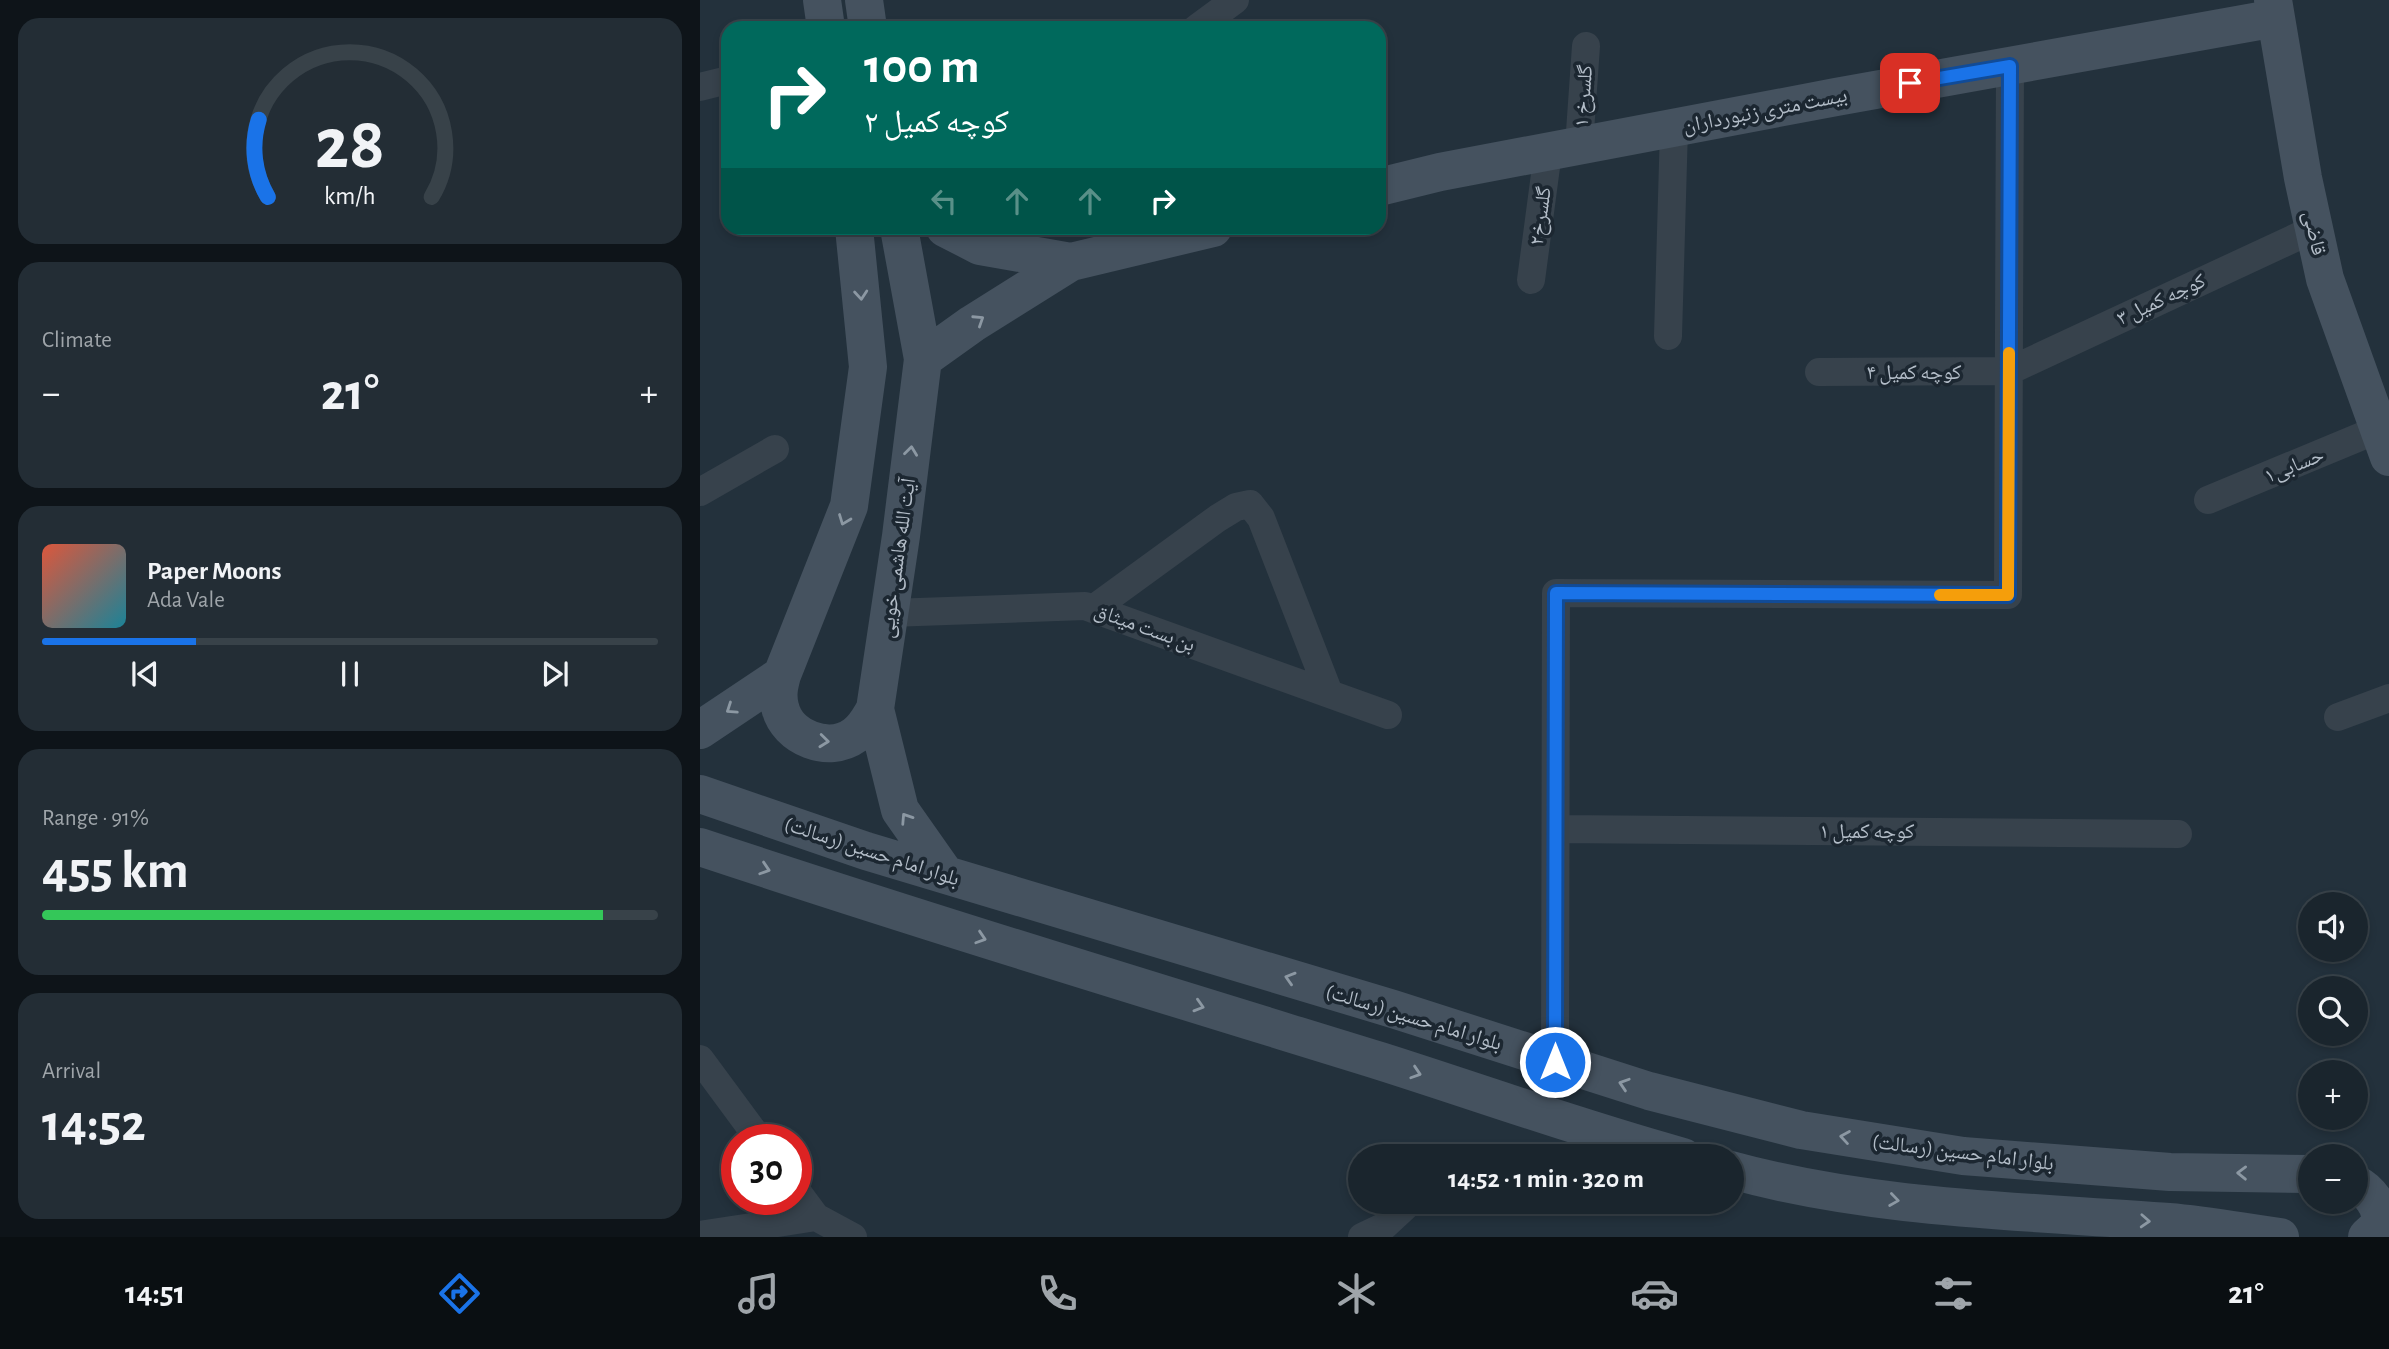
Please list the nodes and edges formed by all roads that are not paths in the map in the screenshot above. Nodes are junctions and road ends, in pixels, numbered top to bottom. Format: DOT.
graph roads {
  1 [pos="822,0"];
  2 [pos="864,0"];
  3 [pos="1235,0"];
  4 [pos="2282,6"];
  5 [pos="825,21"];
  6 [pos="867,21"];
  7 [pos="1206,21"];
  8 [pos="1586,46"];
  9 [pos="2010,66"];
  10 [pos="721,82"];
  11 [pos="700,87"];
  12 [pos="1674,128"];
  13 [pos="1564,149"];
  14 [pos="1386,185"];
  15 [pos="2314,229"];
  16 [pos="855,235"];
  17 [pos="900,235"];
  18 [pos="1184,235"];
  19 [pos="988,237"];
  20 [pos="1071,262"];
  21 [pos="1531,280"];
  22 [pos="1668,336"];
  23 [pos="923,359"];
  24 [pos="2008,371"];
  25 [pos="1819,372"];
  26 [pos="775,449"];
  27 [pos="2386,449"];
  28 [pos="700,492"];
  29 [pos="2208,500"];
  30 [pos="1093,609"];
  31 [pos="890,613"];
  32 [pos="782,675"];
  33 [pos="1329,693"];
  34 [pos="2389,698"];
  35 [pos="875,709"];
  36 [pos="1388,715"];
  37 [pos="2338,717"];
  38 [pos="700,730"];
  39 [pos="700,794"];
  40 [pos="1556,829"];
  41 [pos="2178,834"];
  42 [pos="700,848"];
  43 [pos="944,874"];
  44 [pos="700,1059"];
  45 [pos="1555,1062"];
  46 [pos="748,1124"];
  47 [pos="1638,1144"];
  48 [pos="2389,1170"];
  49 [pos="2368,1172"];
  50 [pos="1744,1174"];
  51 [pos="2298,1174"];
  52 [pos="2368,1194"];
  53 [pos="812,1212"];
  54 [pos="1397,1214"];
  55 [pos="816,1217"];
  56 [pos="2099,1228"];
  57 [pos="700,1235"];
  58 [pos="853,1237"];
  59 [pos="1362,1237"];
  60 [pos="2280,1237"];
  61 [pos="2367,1237"];
  1 -- 5 [label="main road"];
  2 -- 6 [label="main road"];
  3 -- 7 [label="street"];
  4 -- 9 [label="main road, بیست متری زنبورداران"];
  4 -- 15 [label="main road, قاضی"];
  8 -- 13 [label="street, گلسرخ ۱"];
  9 -- 12 [label="main road, بیست متری زنبورداران"];
  9 -- 24 [label="street"];
  10 -- 11 [label="street"];
  12 -- 13 [label="main road, بیست متری زنبورداران"];
  12 -- 22 [label="street"];
  13 -- 14 [label="main road, بیست متری زنبورداران"];
  13 -- 21 [label="street, گلسرخ۲"];
  15 -- 24 [label="street, کوچه کمیل ۳"];
  15 -- 27 [label="main road, قاضی"];
  16 -- 32 [label="main road, one-way"];
  17 -- 23 [label="main road, آیت الله هاشمی خویی"];
  18 -- 20 [label="main road"];
  19 -- 20 [label="main road"];
  23 -- 20 [label="main road, one-way"];
  31 -- 23 [label="main road, آیت الله هاشمی خویی, one-way"];
  24 -- 25 [label="street, کوچه کمیل ۴"];
  24 -- 40 [label="street"];
  26 -- 28 [label="street"];
  27 -- 29 [label="street, حسابی۱"];
  30 -- 31 [label="street, بن بست میثاق"];
  30 -- 33 [label="street, بن بست میثاق"];
  30 -- 33 [label="street"];
  31 -- 35 [label="main road, آیت الله هاشمی خویی"];
  32 -- 35 [label="main road, one-way"];
  32 -- 38 [label="main road, one-way"];
  33 -- 36 [label="street, بن بست میثاق"];
  34 -- 37 [label="street"];
  43 -- 35 [label="main road, آیت الله هاشمی خویی, one-way"];
  39 -- 43 [label="main road, بلوار امام حسین (رسالت)"];
  40 -- 41 [label="street, کوچه کمیل ۱"];
  40 -- 45 [label="street"];
  42 -- 47 [label="main road, one-way"];
  45 -- 43 [label="main road, بلوار امام حسین (رسالت), one-way"];
  44 -- 46 [label="street"];
  51 -- 45 [label="main road, بلوار امام حسین (رسالت), one-way"];
  48 -- 49 [label="main road"];
  50 -- 56 [label="main road, one-way"];
  52 -- 61 [label="main road"];
  53 -- 55 [label="street"];
  54 -- 59 [label="street"];
  55 -- 57 [label="street"];
  55 -- 58 [label="street"];
  56 -- 60 [label="main road, one-way"];
}
